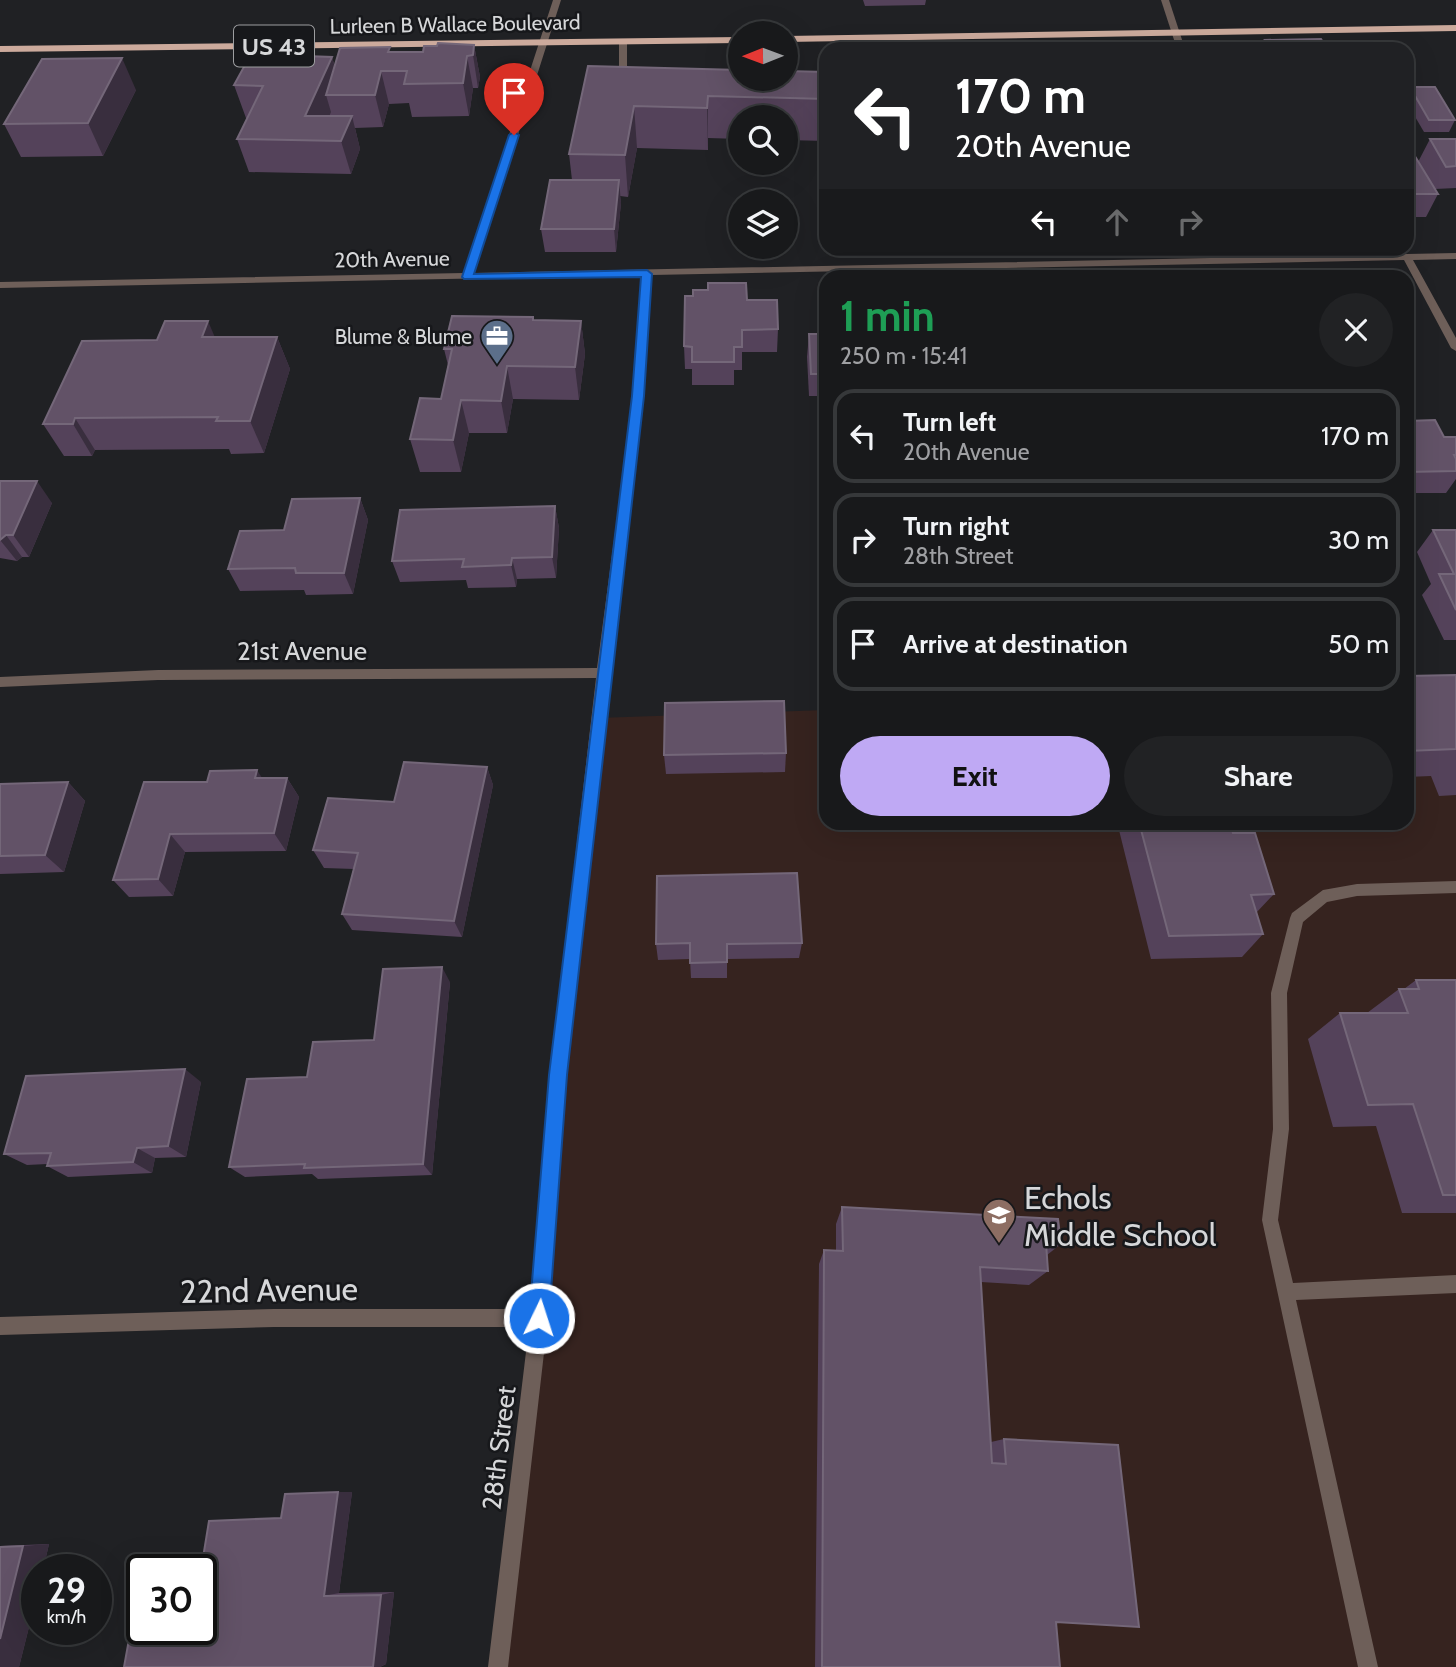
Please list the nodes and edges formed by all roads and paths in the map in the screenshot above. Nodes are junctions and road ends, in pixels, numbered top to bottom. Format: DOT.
graph roads {
  1 [pos="557,0"];
  2 [pos="1165,0"];
  3 [pos="1456,28"];
  4 [pos="1176,33"];
  5 [pos="798,39"];
  6 [pos="728,40"];
  7 [pos="623,42"];
  8 [pos="1179,42"];
  9 [pos="545,43"];
  10 [pos="1,49"];
  11 [pos="623,85"];
  12 [pos="1258,256"];
  13 [pos="1456,256"];
  14 [pos="1407,257"];
  15 [pos="1259,260"];
  16 [pos="819,270"];
  17 [pos="822,270"];
  18 [pos="647,274"];
  19 [pos="468,277"];
  20 [pos="0,285"];
  21 [pos="1456,348"];
  22 [pos="603,673"];
  23 [pos="0,682"];
  24 [pos="1456,887"];
  25 [pos="1456,1284"];
  26 [pos="1286,1292"];
  27 [pos="539,1318"];
  28 [pos="0,1326"];
  29 [pos="498,1667"];
  30 [pos="1368,1667"];
  1 -- 9 [label="street"];
  2 -- 4 [label="street"];
  3 -- 4 [label="highway"];
  4 -- 5 [label="highway"];
  4 -- 8 [label="street"];
  6 -- 7 [label="highway, Lurleen B Wallace Boulevard / US 43"];
  7 -- 9 [label="highway, Lurleen B Wallace Boulevard / US 43"];
  7 -- 11 [label="street"];
  9 -- 10 [label="highway, Lurleen B Wallace Boulevard / US 43"];
  9 -- 19 [label="street"];
  12 -- 15 [label="street"];
  13 -- 14 [label="street, 20th Avenue"];
  14 -- 15 [label="street, 20th Avenue"];
  14 -- 21 [label="street"];
  15 -- 17 [label="street, 20th Avenue"];
  16 -- 18 [label="street, 20th Avenue"];
  18 -- 19 [label="street, 20th Avenue"];
  18 -- 22 [label="street, 28th Street"];
  19 -- 20 [label="street, 20th Avenue"];
  22 -- 23 [label="street, 21st Avenue"];
  22 -- 27 [label="street, 28th Street"];
  24 -- 26 [label="street"];
  25 -- 26 [label="street"];
  26 -- 30 [label="street"];
  27 -- 28 [label="street, 22nd Avenue"];
  27 -- 29 [label="street, 28th Street"];
}
